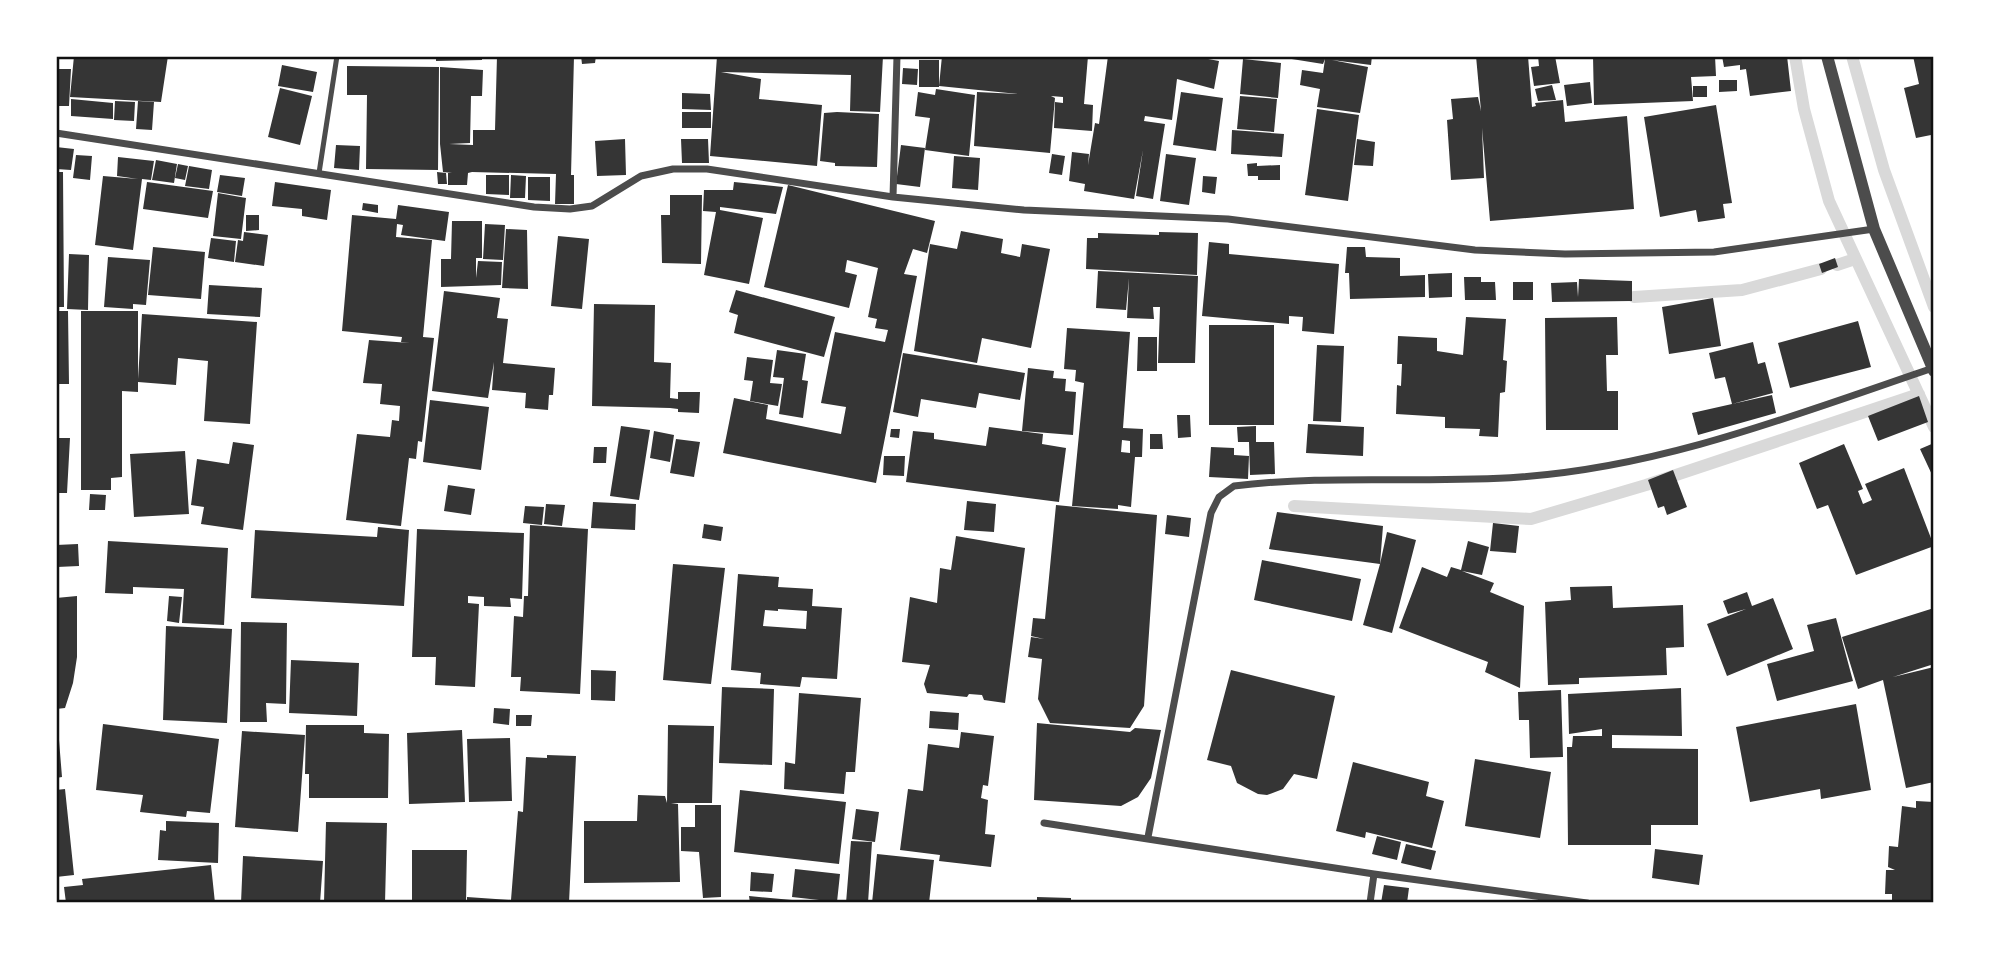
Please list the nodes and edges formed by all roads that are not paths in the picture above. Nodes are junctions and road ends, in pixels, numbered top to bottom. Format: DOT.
graph roads {
  1 [pos="337,56"];
  2 [pos="897,56"];
  3 [pos="1827,56"];
  4 [pos="56,133"];
  5 [pos="319,173"];
  6 [pos="893,197"];
  7 [pos="1874,229"];
  8 [pos="1933,370"];
  9 [pos="1044,823"];
  10 [pos="1148,837"];
  11 [pos="1374,874"];
  12 [pos="1370,903"];
  13 [pos="1587,903"];
  1 -- 5 [label="lane"];
  2 -- 6 [label="street"];
  3 -- 7 [label="street"];
  4 -- 5 [label="street"];
  5 -- 6 [label="street"];
  6 -- 7 [label="street"];
  7 -- 8 [label="street"];
  8 -- 10 [label="street"];
  9 -- 10 [label="street"];
  10 -- 11 [label="street"];
  11 -- 12 [label="street"];
  11 -- 13 [label="street"];
}
